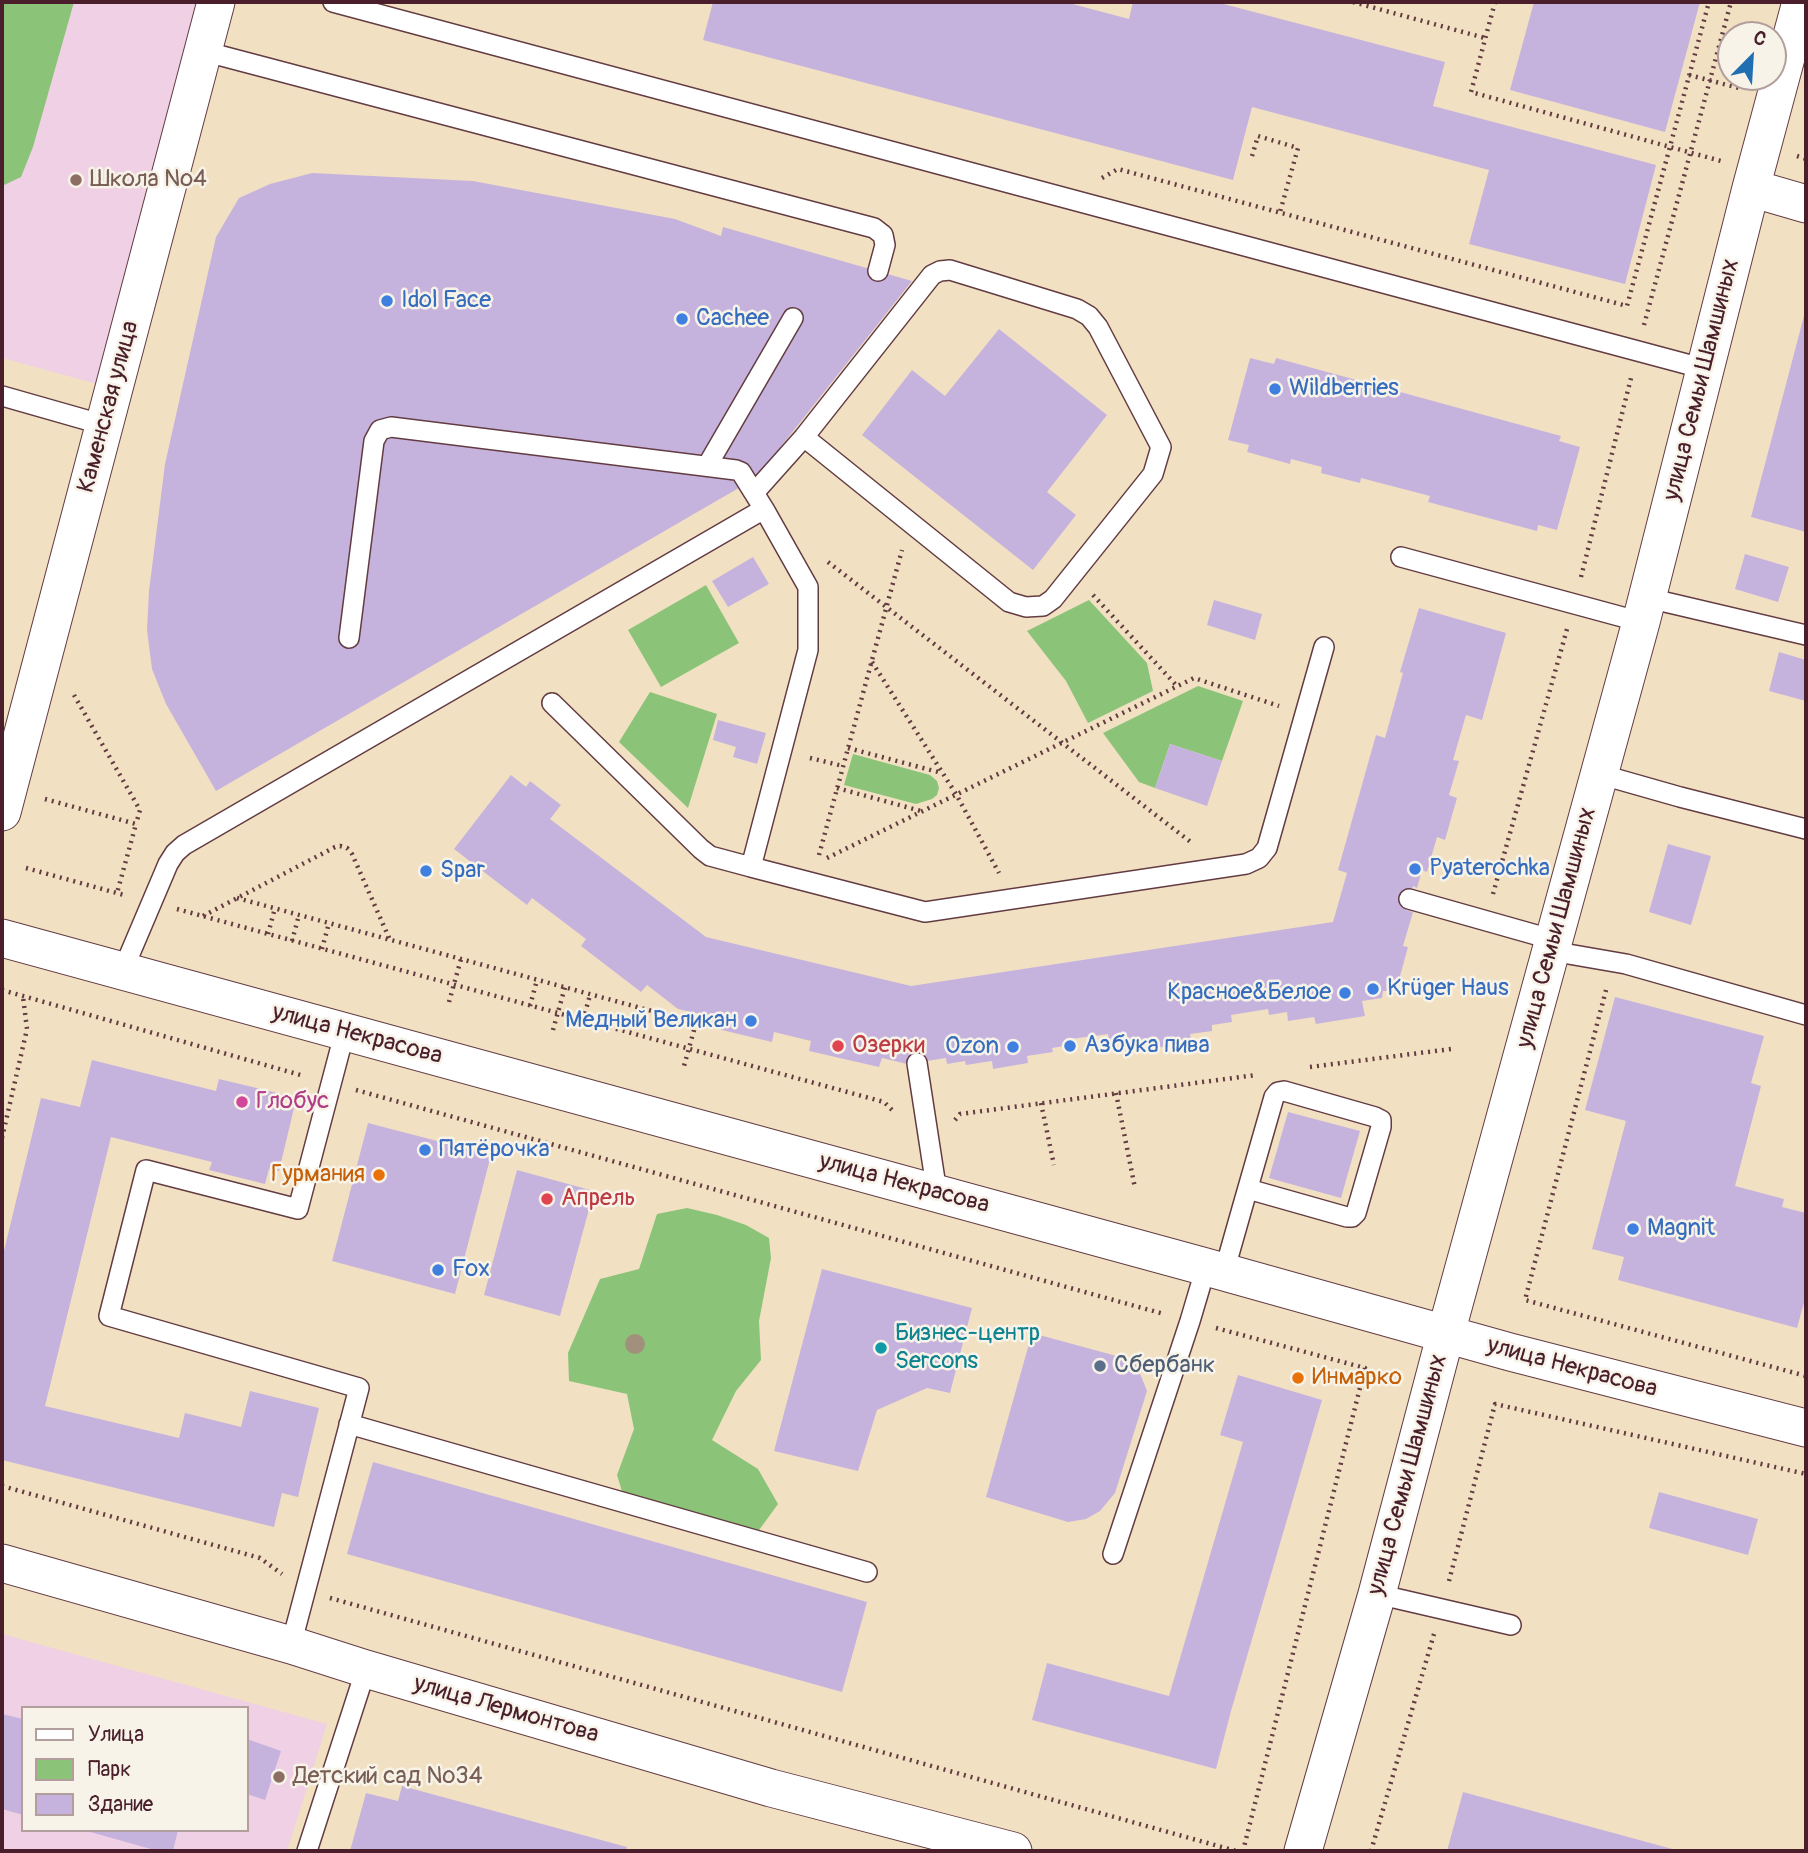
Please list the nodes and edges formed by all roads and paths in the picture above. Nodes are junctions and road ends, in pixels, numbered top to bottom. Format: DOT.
graph roads {
  1 [pos="216,2"];
  2 [pos="333,2"];
  3 [pos="1353,2"];
  4 [pos="1495,2"];
  5 [pos="1709,2"];
  6 [pos="1731,2"];
  7 [pos="1801,2"];
  8 [pos="1485,38"];
  9 [pos="203,51"];
  10 [pos="1689,75"];
  11 [pos="1710,81"];
  12 [pos="1776,98"];
  13 [pos="1670,147"];
  14 [pos="1691,152"];
  15 [pos="1252,156"];
  16 [pos="1098,179"];
  17 [pos="1753,179"];
  18 [pos="1806,204"];
  19 [pos="1280,212"];
  20 [pos="878,271"];
  21 [pos="793,318"];
  22 [pos="1638,350"];
  23 [pos="1705,369"];
  24 [pos="2,396"];
  25 [pos="104,425"];
  26 [pos="804,437"];
  27 [pos="707,466"];
  28 [pos="759,501"];
  29 [pos="909,522"];
  30 [pos="789,554"];
  31 [pos="1401,557"];
  32 [pos="1073,573"];
  33 [pos="1574,603"];
  34 [pos="886,607"];
  35 [pos="1644,610"];
  36 [pos="1806,635"];
  37 [pos="349,638"];
  38 [pos="1324,647"];
  39 [pos="871,662"];
  40 [pos="1177,686"];
  41 [pos="74,695"];
  42 [pos="552,703"];
  43 [pos="1305,715"];
  44 [pos="1062,742"];
  45 [pos="848,748"];
  46 [pos="943,774"];
  47 [pos="1599,774"];
  48 [pos="837,788"];
  49 [pos="956,794"];
  50 [pos="45,799"];
  51 [pos="2,811"];
  52 [pos="922,811"];
  53 [pos="136,824"];
  54 [pos="1806,829"];
  55 [pos="751,867"];
  56 [pos="1224,867"];
  57 [pos="26,868"];
  58 [pos="117,893"];
  59 [pos="1493,895"];
  60 [pos="237,898"];
  61 [pos="1013,899"];
  62 [pos="1409,899"];
  63 [pos="151,902"];
  64 [pos="275,908"];
  65 [pos="299,915"];
  66 [pos="202,916"];
  67 [pos="329,923"];
  68 [pos="268,934"];
  69 [pos="2,938"];
  70 [pos="390,940"];
  71 [pos="292,941"];
  72 [pos="1553,945"];
  73 [pos="322,949"];
  74 [pos="461,959"];
  75 [pos="1613,962"];
  76 [pos="123,971"];
  77 [pos="537,980"];
  78 [pos="454,985"];
  79 [pos="565,987"];
  80 [pos="2,990"];
  81 [pos="590,995"];
  82 [pos="23,997"];
  83 [pos="449,1002"];
  84 [pos="530,1006"];
  85 [pos="557,1013"];
  86 [pos="1806,1015"];
  87 [pos="583,1020"];
  88 [pos="553,1030"];
  89 [pos="345,1031"];
  90 [pos="688,1049"];
  91 [pos="1451,1049"];
  92 [pos="917,1063"];
  93 [pos="684,1066"];
  94 [pos="1304,1068"];
  95 [pos="1264,1074"];
  96 [pos="330,1083"];
  97 [pos="1116,1093"];
  98 [pos="1041,1103"];
  99 [pos="898,1116"];
  100 [pos="956,1130"];
  101 [pos="2,1138"];
  102 [pos="1054,1165"];
  103 [pos="1135,1188"];
  104 [pos="1248,1189"];
  105 [pos="937,1193"];
  106 [pos="1215,1269"];
  107 [pos="1190,1321"];
  108 [pos="1446,1334"];
  109 [pos="1806,1376"];
  110 [pos="1495,1404"];
  111 [pos="349,1424"];
  112 [pos="1806,1429"];
  113 [pos="1806,1474"];
  114 [pos="2,1486"];
  115 [pos="1113,1554"];
  116 [pos="2,1563"];
  117 [pos="867,1572"];
  118 [pos="305,1591"];
  119 [pos="1377,1594"];
  120 [pos="1511,1625"];
  121 [pos="291,1645"];
  122 [pos="366,1669"];
  123 [pos="307,1851"];
  124 [pos="1013,1851"];
  125 [pos="1236,1851"];
  126 [pos="1243,1851"];
  127 [pos="1303,1851"];
  1 -- 9 [label="street, Каменская улица"];
  2 -- 22 [label="lane"];
  3 -- 8 [label="path"];
  4 -- 8 [label="path"];
  5 -- 10 [label="path"];
  6 -- 11 [label="path"];
  7 -- 12 [label="street, улица Семьи Шамшиных"];
  8 -- 13 [label="path"];
  9 -- 20 [label="lane"];
  9 -- 25 [label="street, Каменская улица"];
  10 -- 11 [label="path"];
  10 -- 13 [label="path"];
  11 -- 12 [label="path"];
  11 -- 14 [label="path"];
  12 -- 17 [label="street, улица Семьи Шамшиных"];
  13 -- 14 [label="path"];
  13 -- 19 [label="path"];
  14 -- 17 [label="path"];
  14 -- 22 [label="path"];
  15 -- 19 [label="path"];
  16 -- 19 [label="path"];
  17 -- 18 [label="street"];
  17 -- 23 [label="street, улица Семьи Шамшиных"];
  21 -- 27 [label="lane"];
  22 -- 23 [label="lane"];
  22 -- 33 [label="path"];
  23 -- 35 [label="street, улица Семьи Шамшиных"];
  24 -- 25 [label="lane"];
  25 -- 51 [label="street, Каменская улица"];
  26 -- 28 [label="lane"];
  26 -- 29 [label="lane"];
  26 -- 32 [label="lane"];
  27 -- 28 [label="lane"];
  27 -- 37 [label="lane"];
  28 -- 30 [label="lane"];
  28 -- 63 [label="lane"];
  29 -- 32 [label="lane"];
  29 -- 34 [label="path"];
  30 -- 34 [label="path"];
  30 -- 55 [label="lane"];
  31 -- 33 [label="lane"];
  32 -- 40 [label="path"];
  33 -- 35 [label="lane"];
  33 -- 59 [label="path"];
  34 -- 39 [label="path"];
  34 -- 44 [label="path"];
  35 -- 36 [label="lane"];
  35 -- 47 [label="street, улица Семьи Шамшиных"];
  38 -- 43 [label="lane"];
  39 -- 45 [label="path"];
  39 -- 46 [label="path"];
  40 -- 43 [label="path"];
  40 -- 44 [label="path"];
  41 -- 53 [label="path"];
  42 -- 55 [label="lane"];
  43 -- 56 [label="lane"];
  44 -- 49 [label="path"];
  44 -- 56 [label="path"];
  45 -- 46 [label="path"];
  45 -- 48 [label="path"];
  46 -- 49 [label="path"];
  47 -- 54 [label="lane"];
  47 -- 72 [label="street, улица Семьи Шамшиных"];
  48 -- 52 [label="path"];
  48 -- 52 [label="path"];
  49 -- 52 [label="path"];
  49 -- 61 [label="path"];
  50 -- 53 [label="path"];
  53 -- 58 [label="path"];
  55 -- 61 [label="lane"];
  56 -- 61 [label="lane"];
  57 -- 58 [label="path"];
  58 -- 63 [label="path"];
  60 -- 64 [label="path"];
  60 -- 66 [label="path"];
  60 -- 70 [label="path"];
  62 -- 72 [label="lane"];
  63 -- 66 [label="path"];
  63 -- 76 [label="lane"];
  64 -- 65 [label="path"];
  64 -- 68 [label="path"];
  65 -- 67 [label="path"];
  65 -- 71 [label="path"];
  66 -- 68 [label="path"];
  67 -- 70 [label="path"];
  67 -- 73 [label="path"];
  68 -- 71 [label="path"];
  69 -- 76 [label="street, улица Некрасова"];
  70 -- 74 [label="path"];
  71 -- 73 [label="path"];
  72 -- 75 [label="lane"];
  72 -- 108 [label="street, улица Семьи Шамшиных"];
  73 -- 78 [label="path"];
  74 -- 77 [label="path"];
  74 -- 78 [label="path"];
  75 -- 86 [label="lane"];
  75 -- 109 [label="path"];
  76 -- 89 [label="street, улица Некрасова"];
  77 -- 79 [label="path"];
  77 -- 84 [label="path"];
  78 -- 83 [label="path"];
  78 -- 84 [label="path"];
  79 -- 81 [label="path"];
  79 -- 85 [label="path"];
  80 -- 82 [label="path"];
  81 -- 87 [label="path"];
  81 -- 90 [label="path"];
  82 -- 96 [label="path"];
  82 -- 101 [label="path"];
  84 -- 85 [label="path"];
  85 -- 87 [label="path"];
  85 -- 88 [label="path"];
  87 -- 90 [label="path"];
  89 -- 96 [label="lane"];
  89 -- 105 [label="street, улица Некрасова"];
  90 -- 93 [label="path"];
  90 -- 99 [label="path"];
  91 -- 94 [label="path"];
  92 -- 105 [label="lane"];
  95 -- 97 [label="path"];
  96 -- 107 [label="path"];
  96 -- 111 [label="lane"];
  97 -- 98 [label="path"];
  97 -- 103 [label="path"];
  98 -- 100 [label="path"];
  98 -- 102 [label="path"];
  104 -- 104 [label="lane"];
  104 -- 106 [label="lane"];
  105 -- 106 [label="street, улица Некрасова"];
  106 -- 107 [label="lane"];
  106 -- 108 [label="street, улица Некрасова"];
  107 -- 115 [label="lane"];
  107 -- 126 [label="path"];
  108 -- 112 [label="street, улица Некрасова"];
  108 -- 119 [label="street, улица Семьи Шамшиных"];
  110 -- 113 [label="path"];
  111 -- 117 [label="lane"];
  111 -- 118 [label="lane"];
  114 -- 118 [label="path"];
  116 -- 121 [label="street, улица Лермонтова"];
  118 -- 121 [label="lane"];
  118 -- 125 [label="path"];
  119 -- 120 [label="lane"];
  119 -- 127 [label="street, улица Семьи Шамшиных"];
  121 -- 122 [label="street, улица Лермонтова"];
  122 -- 123 [label="lane"];
  122 -- 124 [label="street, улица Лермонтова"];
}
